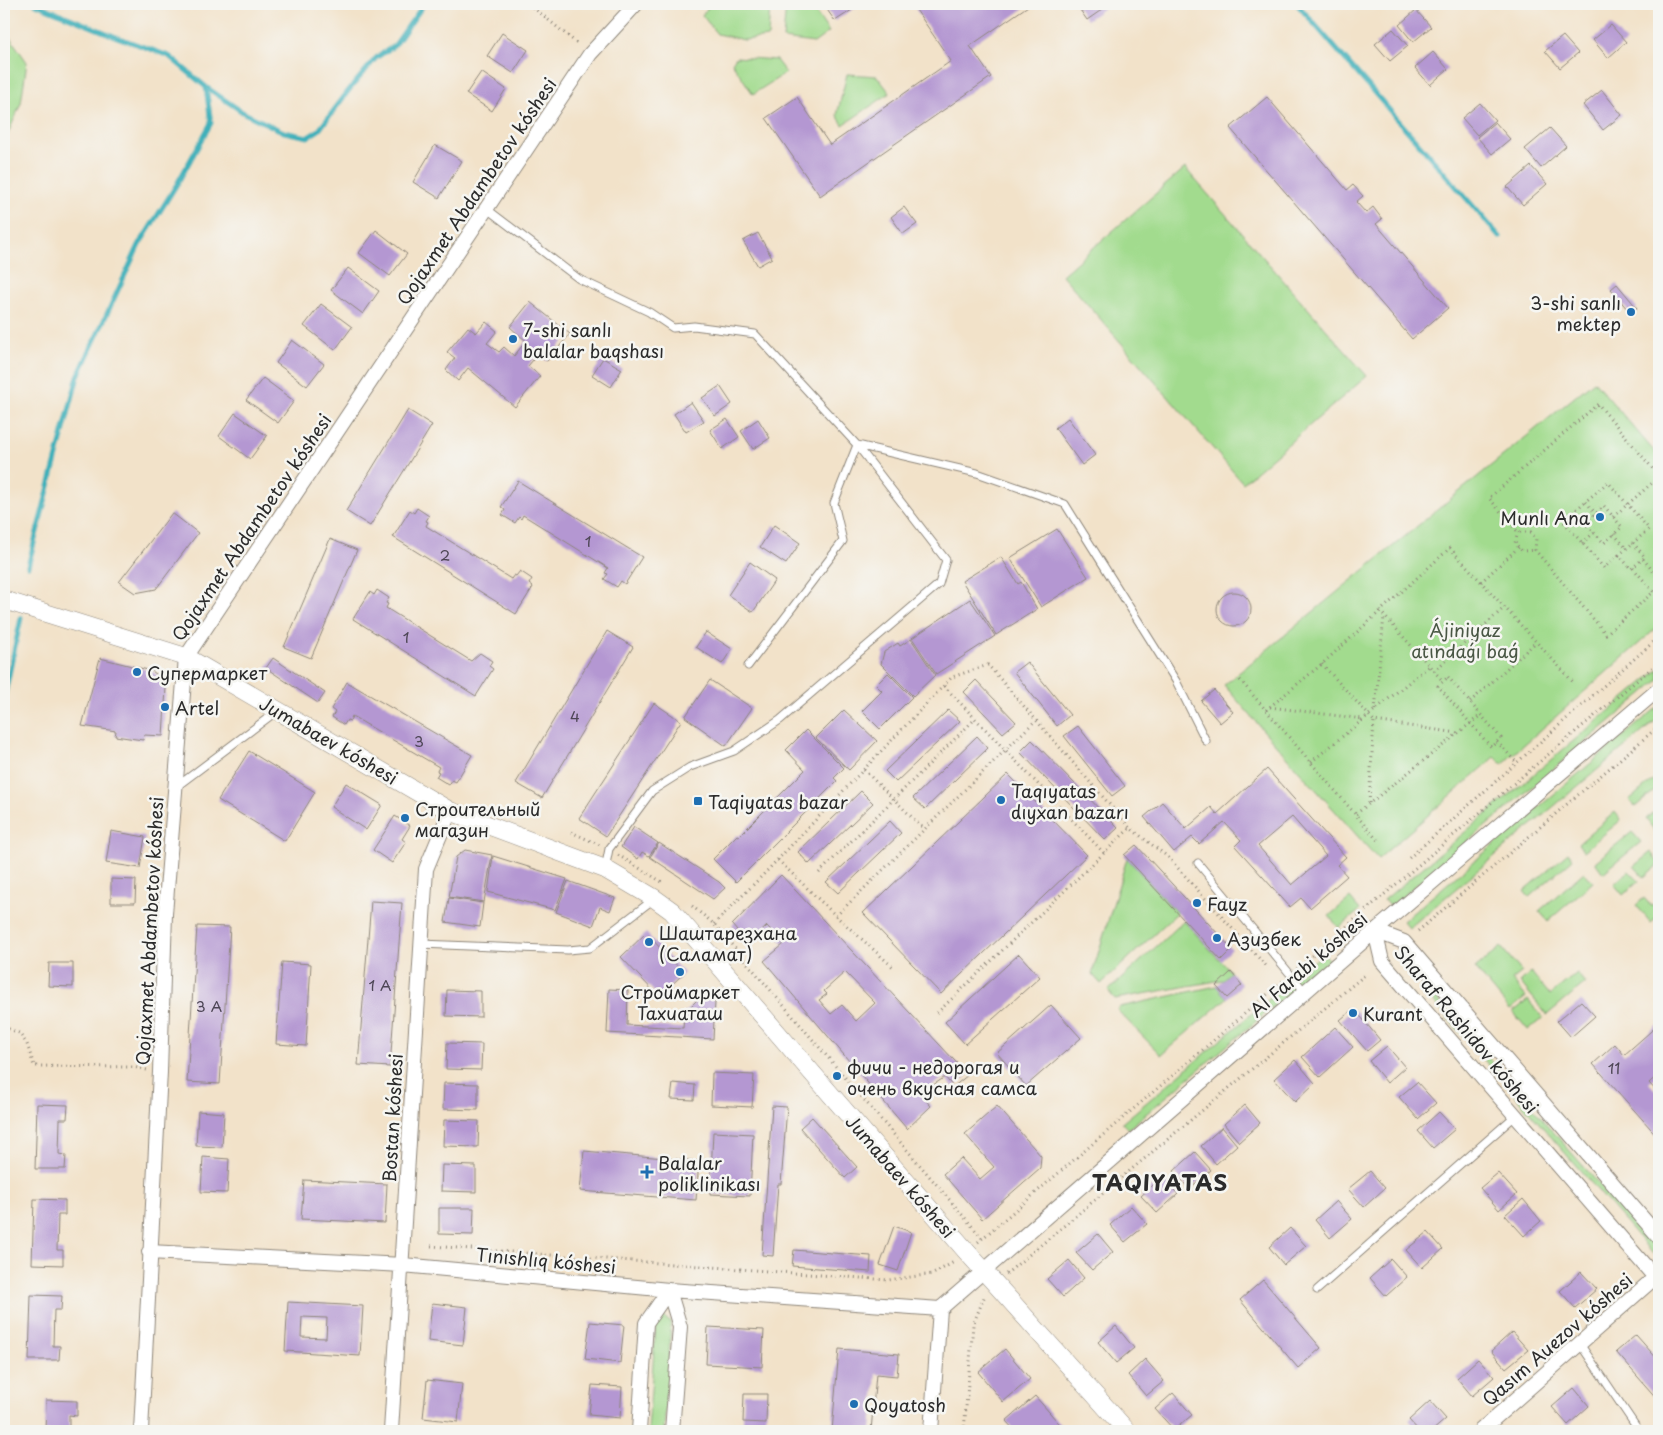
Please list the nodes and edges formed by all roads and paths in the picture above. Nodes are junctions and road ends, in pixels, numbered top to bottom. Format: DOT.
graph roads {
  1 [pos="74,4"];
  2 [pos="109,4"];
  3 [pos="529,4"];
  4 [pos="636,4"];
  5 [pos="590,54"];
  6 [pos="488,209"];
  7 [pos="857,445"];
  8 [pos="1659,476"];
  9 [pos="1586,502"];
  10 [pos="1628,504"];
  11 [pos="1596,514"];
  12 [pos="1613,517"];
  13 [pos="1518,532"];
  14 [pos="1594,533"];
  15 [pos="1614,534"];
  16 [pos="1582,543"];
  17 [pos="1633,543"];
  18 [pos="1519,547"];
  19 [pos="1626,548"];
  20 [pos="1535,550"];
  21 [pos="1619,555"];
  22 [pos="1643,559"];
  23 [pos="1633,568"];
  24 [pos="1659,578"];
  25 [pos="1481,582"];
  26 [pos="1659,587"];
  27 [pos="1654,592"];
  28 [pos="1659,598"];
  29 [pos="4,600"];
  30 [pos="1504,608"];
  31 [pos="1380,611"];
  32 [pos="1384,616"];
  33 [pos="1659,637"];
  34 [pos="1536,642"];
  35 [pos="186,657"];
  36 [pos="1659,662"];
  37 [pos="1322,664"];
  38 [pos="748,666"];
  39 [pos="1429,666"];
  40 [pos="1434,671"];
  41 [pos="1240,680"];
  42 [pos="1443,682"];
  43 [pos="1574,683"];
  44 [pos="944,686"];
  45 [pos="1659,689"];
  46 [pos="1470,702"];
  47 [pos="1270,707"];
  48 [pos="277,710"];
  49 [pos="1266,710"];
  50 [pos="1375,710"];
  51 [pos="1368,715"];
  52 [pos="1481,715"];
  53 [pos="976,719"];
  54 [pos="1364,719"];
  55 [pos="1036,720"];
  56 [pos="1374,721"];
  57 [pos="1470,723"];
  58 [pos="1659,726"];
  59 [pos="1458,732"];
  60 [pos="1206,741"];
  61 [pos="1496,742"];
  62 [pos="1005,750"];
  63 [pos="1311,762"];
  64 [pos="1517,763"];
  65 [pos="864,770"];
  66 [pos="175,788"];
  67 [pos="894,800"];
  68 [pos="1369,804"];
  69 [pos="450,811"];
  70 [pos="1356,814"];
  71 [pos="1130,828"];
  72 [pos="924,829"];
  73 [pos="1380,843"];
  74 [pos="1104,853"];
  75 [pos="1409,858"];
  76 [pos="778,860"];
  77 [pos="1198,862"];
  78 [pos="605,869"];
  79 [pos="819,873"];
  80 [pos="654,898"];
  81 [pos="836,916"];
  82 [pos="714,924"];
  83 [pos="1375,931"];
  84 [pos="1418,931"];
  85 [pos="422,944"];
  86 [pos="893,967"];
  87 [pos="1268,968"];
  88 [pos="1366,974"];
  89 [pos="1290,975"];
  90 [pos="1305,992"];
  91 [pos="937,1013"];
  92 [pos="4,1027"];
  93 [pos="160,1072"];
  94 [pos="1515,1116"];
  95 [pos="1659,1237"];
  96 [pos="976,1244"];
  97 [pos="431,1246"];
  98 [pos="149,1252"];
  99 [pos="957,1261"];
  100 [pos="403,1265"];
  101 [pos="984,1270"];
  102 [pos="1005,1275"];
  103 [pos="1658,1278"];
  104 [pos="669,1290"];
  105 [pos="1317,1290"];
  106 [pos="986,1293"];
  107 [pos="940,1308"];
  108 [pos="1580,1344"];
  109 [pos="141,1431"];
  110 [pos="391,1431"];
  111 [pos="638,1431"];
  112 [pos="672,1431"];
  113 [pos="931,1431"];
  114 [pos="964,1431"];
  115 [pos="1128,1431"];
  116 [pos="1480,1431"];
  117 [pos="1639,1431"];
  1 -- 2 [label="path"];
  3 -- 5 [label="path"];
  4 -- 5 [label="street, Qojaxmet Abdambetov kóshesi"];
  5 -- 6 [label="street, Qojaxmet Abdambetov kóshesi"];
  6 -- 7 [label="lane"];
  6 -- 35 [label="street, Qojaxmet Abdambetov kóshesi"];
  7 -- 38 [label="lane"];
  7 -- 60 [label="lane"];
  7 -- 78 [label="lane"];
  8 -- 10 [label="path"];
  8 -- 13 [label="path"];
  9 -- 10 [label="path"];
  9 -- 11 [label="path"];
  9 -- 16 [label="path"];
  10 -- 12 [label="path"];
  10 -- 17 [label="path"];
  11 -- 12 [label="path"];
  11 -- 14 [label="path"];
  12 -- 15 [label="path"];
  13 -- 18 [label="path"];
  13 -- 20 [label="path"];
  14 -- 15 [label="path"];
  14 -- 16 [label="path"];
  15 -- 19 [label="path"];
  16 -- 21 [label="path"];
  17 -- 19 [label="path"];
  17 -- 22 [label="path"];
  18 -- 20 [label="path"];
  18 -- 25 [label="path"];
  19 -- 21 [label="path"];
  20 -- 27 [label="path"];
  21 -- 23 [label="path"];
  22 -- 23 [label="path"];
  22 -- 24 [label="path"];
  23 -- 27 [label="path"];
  25 -- 30 [label="path"];
  25 -- 31 [label="path"];
  26 -- 27 [label="path"];
  27 -- 28 [label="path"];
  29 -- 35 [label="street, Jumabaev kóshesi"];
  30 -- 34 [label="path"];
  30 -- 40 [label="path"];
  31 -- 32 [label="path"];
  31 -- 37 [label="path"];
  32 -- 39 [label="path"];
  32 -- 50 [label="path"];
  33 -- 64 [label="path"];
  34 -- 43 [label="path"];
  34 -- 46 [label="path"];
  35 -- 48 [label="street, Jumabaev kóshesi"];
  35 -- 66 [label="street, Qojaxmet Abdambetov kóshesi"];
  36 -- 89 [label="path"];
  37 -- 47 [label="path"];
  37 -- 51 [label="path"];
  39 -- 40 [label="path"];
  39 -- 50 [label="path"];
  40 -- 42 [label="path"];
  41 -- 49 [label="path"];
  42 -- 46 [label="path"];
  42 -- 57 [label="path"];
  44 -- 53 [label="path"];
  44 -- 55 [label="path"];
  44 -- 65 [label="path"];
  45 -- 83 [label="street, Al Farabi kóshesi"];
  46 -- 52 [label="path"];
  47 -- 49 [label="path"];
  47 -- 54 [label="path"];
  48 -- 66 [label="lane"];
  48 -- 69 [label="street, Jumabaev kóshesi"];
  49 -- 63 [label="path"];
  50 -- 51 [label="path"];
  51 -- 54 [label="path"];
  51 -- 56 [label="path"];
  52 -- 57 [label="path"];
  52 -- 61 [label="path"];
  53 -- 62 [label="path"];
  53 -- 67 [label="path"];
  54 -- 63 [label="path"];
  55 -- 62 [label="path"];
  55 -- 71 [label="path"];
  56 -- 59 [label="path"];
  56 -- 68 [label="path"];
  57 -- 59 [label="path"];
  57 -- 61 [label="path"];
  58 -- 84 [label="path"];
  59 -- 68 [label="path"];
  61 -- 64 [label="path"];
  62 -- 72 [label="path"];
  62 -- 74 [label="path"];
  63 -- 70 [label="path"];
  64 -- 75 [label="path"];
  65 -- 67 [label="path"];
  65 -- 76 [label="path"];
  66 -- 93 [label="street, Qojaxmet Abdambetov kóshesi"];
  67 -- 72 [label="path"];
  67 -- 79 [label="path"];
  68 -- 70 [label="path"];
  69 -- 78 [label="street, Jumabaev kóshesi"];
  69 -- 85 [label="street, Bostan kóshesi"];
  70 -- 73 [label="path"];
  71 -- 74 [label="path"];
  71 -- 87 [label="path"];
  72 -- 81 [label="path"];
  74 -- 91 [label="path"];
  76 -- 81 [label="path"];
  76 -- 82 [label="path"];
  77 -- 89 [label="lane"];
  78 -- 80 [label="street, Jumabaev kóshesi"];
  80 -- 85 [label="lane"];
  80 -- 101 [label="street, Jumabaev kóshesi"];
  81 -- 86 [label="path"];
  83 -- 90 [label="street, Al Farabi kóshesi"];
  83 -- 94 [label="street, Sharaf Rashidov kóshesi"];
  83 -- 95 [label="street, Sharaf Rashidov kóshesi"];
  85 -- 100 [label="street, Bostan kóshesi"];
  88 -- 102 [label="path"];
  89 -- 90 [label="lane"];
  89 -- 96 [label="path"];
  90 -- 101 [label="street, Al Farabi kóshesi"];
  92 -- 93 [label="path"];
  93 -- 98 [label="street, Qojaxmet Abdambetov kóshesi"];
  94 -- 103 [label="street, Sharaf Rashidov kóshesi"];
  94 -- 105 [label="lane"];
  97 -- 99 [label="path"];
  98 -- 100 [label="street, Tınıshlıq kóshesi"];
  98 -- 109 [label="street, Qojaxmet Abdambetov kóshesi"];
  100 -- 104 [label="street, Tınıshlıq kóshesi"];
  100 -- 110 [label="street, Bostan kóshesi"];
  101 -- 107 [label="street, Al Farabi kóshesi"];
  101 -- 115 [label="street, Jumabaev kóshesi"];
  103 -- 108 [label="street, Qasım Auezov kóshesi"];
  104 -- 107 [label="street, Tınıshlıq kóshesi"];
  104 -- 111 [label="street"];
  104 -- 112 [label="street"];
  106 -- 114 [label="path"];
  107 -- 113 [label="street"];
  108 -- 116 [label="street, Qasım Auezov kóshesi"];
  108 -- 117 [label="lane"];
}
